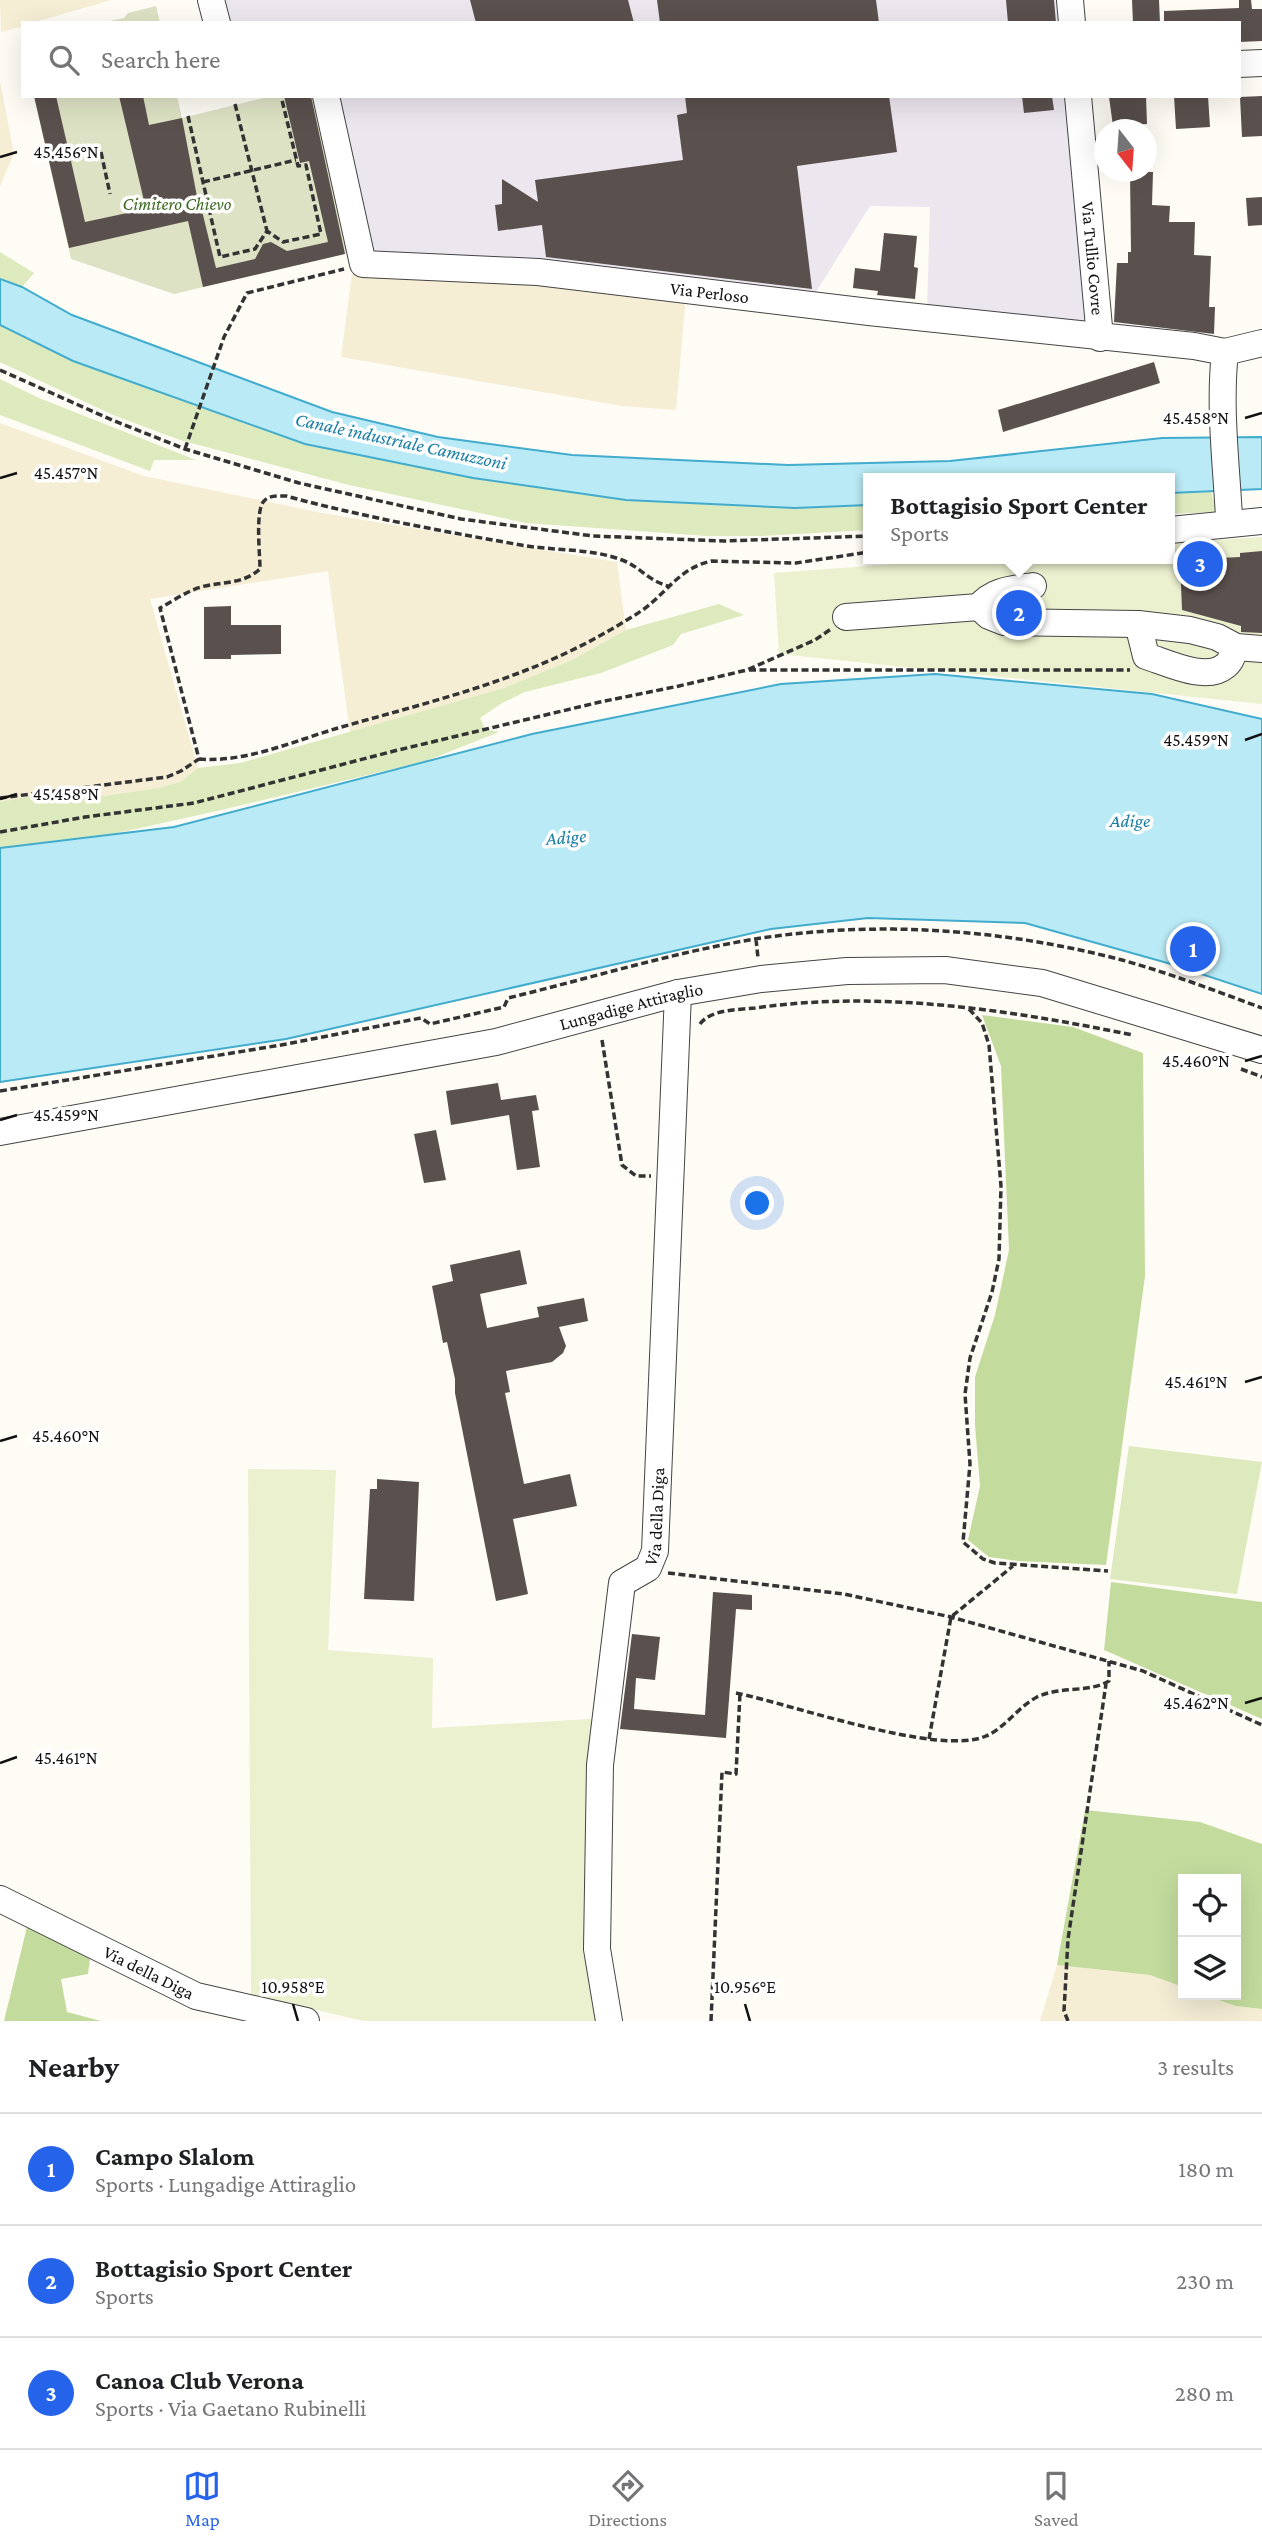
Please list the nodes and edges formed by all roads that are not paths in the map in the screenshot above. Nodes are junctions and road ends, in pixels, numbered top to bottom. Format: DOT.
graph roads {
  1 [pos="211,0"];
  2 [pos="1070,0"];
  3 [pos="216,21"];
  4 [pos="1072,21"];
  5 [pos="1262,63"];
  6 [pos="1241,64"];
  7 [pos="326,98"];
  8 [pos="1078,98"];
  9 [pos="1100,338"];
  10 [pos="1262,343"];
  11 [pos="1225,352"];
  12 [pos="1231,515"];
  13 [pos="1262,522"];
  14 [pos="1175,529"];
  15 [pos="1033,586"];
  16 [pos="979,607"];
  17 [pos="846,617"];
  18 [pos="1138,624"];
  19 [pos="1236,647"];
  20 [pos="1262,649"];
  21 [pos="678,993"];
  22 [pos="1262,1050"];
  23 [pos="0,1132"];
  24 [pos="0,1899"];
  25 [pos="306,2021"];
  26 [pos="609,2021"];
  1 -- 3 [label="street"];
  2 -- 4 [label="street"];
  5 -- 6 [label="street"];
  7 -- 9 [label="street, Via Perloso"];
  8 -- 9 [label="street, Via Tullio Covre"];
  9 -- 11 [label="street, Via Perloso"];
  10 -- 11 [label="street, Via Perloso"];
  11 -- 12 [label="street"];
  12 -- 13 [label="street"];
  12 -- 14 [label="street"];
  15 -- 16 [label="street"];
  16 -- 17 [label="street"];
  16 -- 18 [label="street"];
  18 -- 19 [label="street"];
  18 -- 19 [label="street"];
  19 -- 20 [label="street"];
  21 -- 22 [label="street, Lungadige Attiraglio"];
  21 -- 23 [label="street, Lungadige Attiraglio"];
  21 -- 26 [label="street, Via della Diga"];
  24 -- 25 [label="street, Via della Diga"];
}
